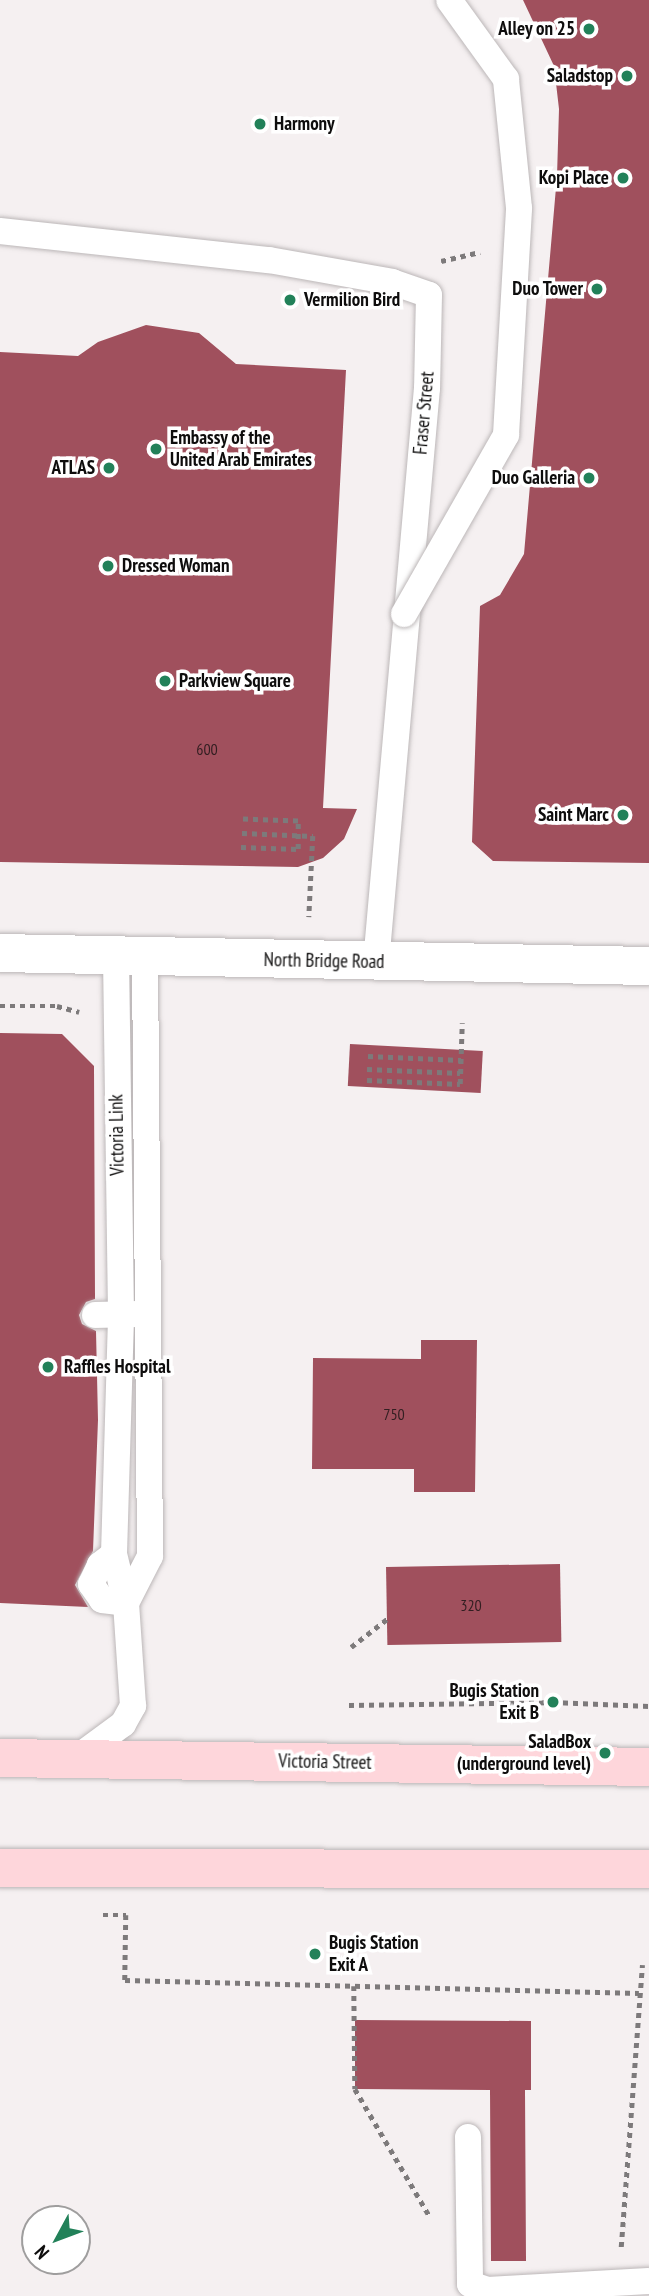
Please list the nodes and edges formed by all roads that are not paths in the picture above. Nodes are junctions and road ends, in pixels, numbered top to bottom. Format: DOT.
graph roads {
  1 [pos="449,0"];
  2 [pos="0,231"];
  3 [pos="404,614"];
  4 [pos="0,953"];
  5 [pos="131,956"];
  6 [pos="376,963"];
  7 [pos="649,966"];
  8 [pos="117,1123"];
  9 [pos="144,1123"];
  10 [pos="121,1314"];
  11 [pos="126,1603"];
  12 [pos="0,1758"];
  13 [pos="78,1758"];
  14 [pos="649,1767"];
  15 [pos="0,1868"];
  16 [pos="649,1869"];
  17 [pos="468,2137"];
  18 [pos="649,2281"];
  1 -- 3 [label="lane, bridge"];
  2 -- 3 [label="lane, Fraser Street"];
  3 -- 6 [label="lane, Fraser Street"];
  4 -- 5 [label="main road, North Bridge Road"];
  5 -- 6 [label="main road, North Bridge Road"];
  5 -- 8 [label="lane, Victoria Link"];
  5 -- 9 [label="lane, Victoria Link"];
  6 -- 7 [label="main road, North Bridge Road"];
  8 -- 9 [label="lane"];
  8 -- 10 [label="lane, Victoria Link"];
  9 -- 10 [label="lane, Victoria Link"];
  10 -- 11 [label="lane, Victoria Link"];
  10 -- 11 [label="lane, Victoria Link"];
  11 -- 13 [label="lane, Victoria Link"];
  12 -- 13 [label="main road, Victoria Street"];
  13 -- 14 [label="main road, Victoria Street"];
  15 -- 16 [label="main road"];
  17 -- 18 [label="lane"];
}
